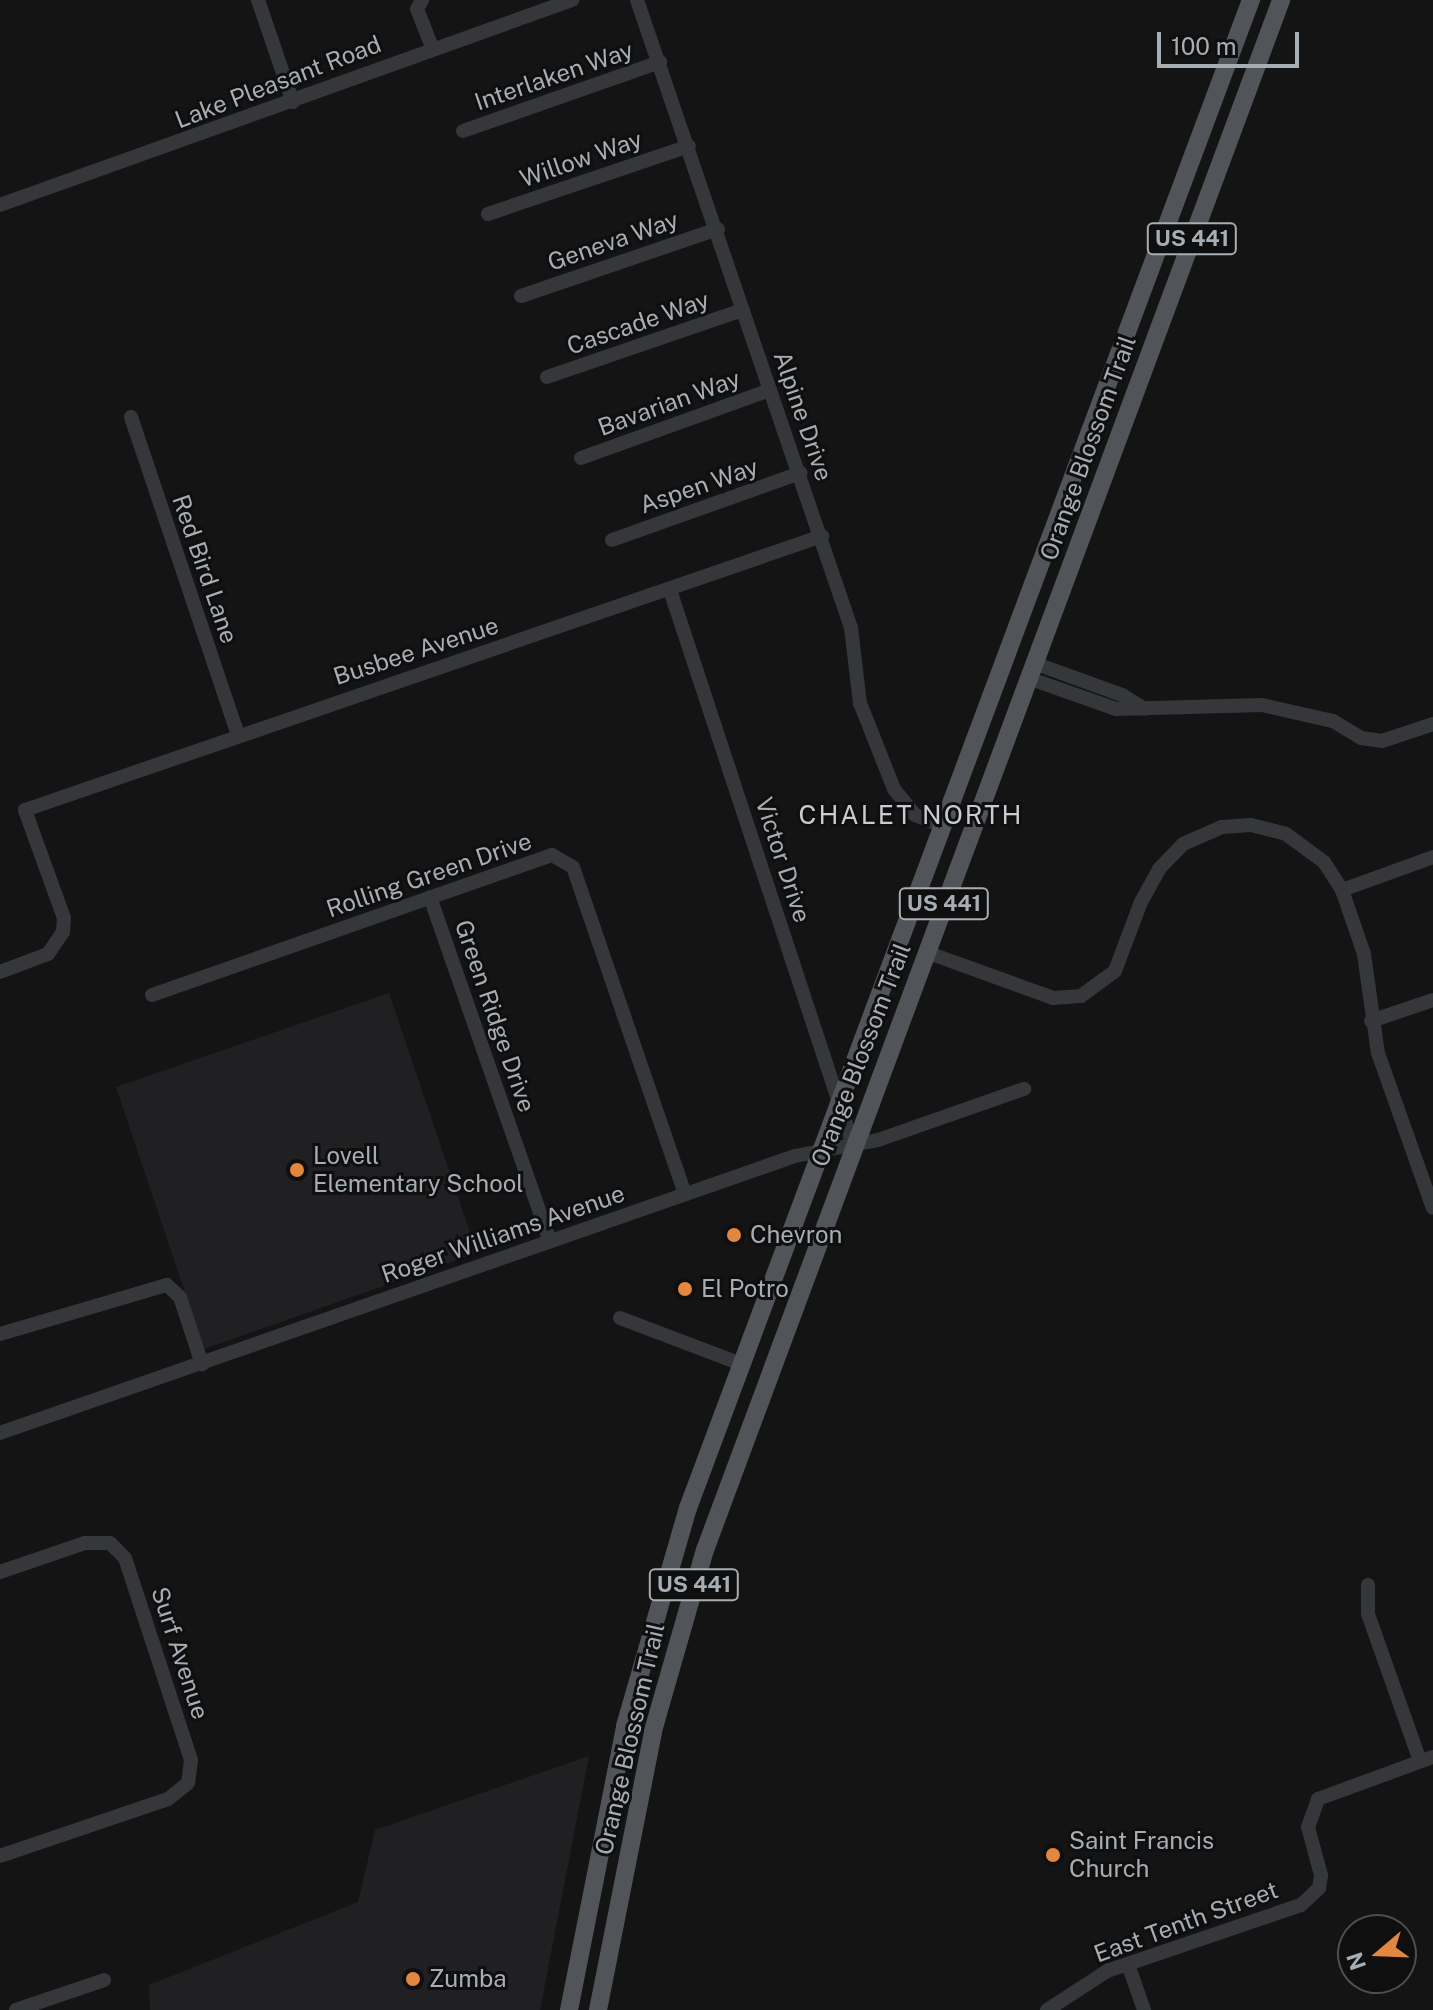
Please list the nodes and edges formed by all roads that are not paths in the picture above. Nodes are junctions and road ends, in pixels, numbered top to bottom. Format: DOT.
graph roads {
  1 [pos="258,0"];
  2 [pos="422,0"];
  3 [pos="572,0"];
  4 [pos="637,0"];
  5 [pos="1251,0"];
  6 [pos="1281,0"];
  7 [pos="432,47"];
  8 [pos="660,62"];
  9 [pos="293,102"];
  10 [pos="463,131"];
  11 [pos="689,146"];
  12 [pos="0,205"];
  13 [pos="488,214"];
  14 [pos="718,229"];
  15 [pos="521,296"];
  16 [pos="743,310"];
  17 [pos="547,377"];
  18 [pos="770,390"];
  19 [pos="131,417"];
  20 [pos="1092,428"];
  21 [pos="1118,437"];
  22 [pos="581,458"];
  23 [pos="800,473"];
  24 [pos="822,536"];
  25 [pos="612,540"];
  26 [pos="670,590"];
  27 [pos="1031,670"];
  28 [pos="1433,724"];
  29 [pos="238,735"];
  30 [pos="942,826"];
  31 [pos="1433,857"];
  32 [pos="1342,890"];
  33 [pos="430,897"];
  34 [pos="914,902"];
  35 [pos="926,952"];
  36 [pos="0,972"];
  37 [pos="152,995"];
  38 [pos="1433,1000"];
  39 [pos="1371,1021"];
  40 [pos="1024,1089"];
  41 [pos="840,1100"];
  42 [pos="853,1145"];
  43 [pos="821,1151"];
  44 [pos="685,1194"];
  45 [pos="1433,1208"];
  46 [pos="550,1241"];
  47 [pos="620,1318"];
  48 [pos="0,1334"];
  49 [pos="202,1364"];
  50 [pos="741,1364"];
  51 [pos="767,1374"];
  52 [pos="0,1433"];
  53 [pos="0,1572"];
  54 [pos="1368,1585"];
  55 [pos="659,1604"];
  56 [pos="685,1611"];
  57 [pos="1427,1759"];
  58 [pos="599,1852"];
  59 [pos="0,1856"];
  60 [pos="626,1857"];
  61 [pos="1128,1964"];
  62 [pos="104,1980"];
  63 [pos="16,2010"];
  64 [pos="569,2010"];
  65 [pos="598,2010"];
  66 [pos="1047,2010"];
  67 [pos="1144,2010"];
  1 -- 9 [label="street"];
  2 -- 7 [label="street"];
  3 -- 7 [label="street, Lake Pleasant Road"];
  4 -- 8 [label="street, Alpine Drive"];
  5 -- 20 [label="main road, Orange Blossom Trail / US 441"];
  6 -- 21 [label="main road, Orange Blossom Trail / US 441"];
  7 -- 9 [label="street, Lake Pleasant Road"];
  8 -- 10 [label="street, Interlaken Way"];
  8 -- 11 [label="street, Alpine Drive"];
  9 -- 12 [label="street, Lake Pleasant Road"];
  11 -- 13 [label="street, Willow Way"];
  11 -- 14 [label="street, Alpine Drive"];
  14 -- 15 [label="street, Geneva Way"];
  14 -- 16 [label="street, Alpine Drive"];
  16 -- 17 [label="street, Cascade Way"];
  16 -- 18 [label="street, Alpine Drive"];
  18 -- 22 [label="street, Bavarian Way"];
  18 -- 23 [label="street, Alpine Drive"];
  19 -- 29 [label="street, Red Bird Lane"];
  20 -- 21 [label="main road"];
  20 -- 30 [label="main road, Orange Blossom Trail / US 441"];
  21 -- 27 [label="main road, Orange Blossom Trail / US 441"];
  23 -- 24 [label="street, Alpine Drive"];
  23 -- 25 [label="street, Aspen Way"];
  24 -- 26 [label="street, Busbee Avenue"];
  24 -- 30 [label="street, Alpine Drive"];
  26 -- 29 [label="street, Busbee Avenue"];
  26 -- 41 [label="street, Victor Drive"];
  27 -- 28 [label="street"];
  27 -- 35 [label="main road, Orange Blossom Trail / US 441"];
  29 -- 36 [label="street, Busbee Avenue"];
  30 -- 34 [label="main road, Orange Blossom Trail / US 441"];
  31 -- 32 [label="street"];
  32 -- 35 [label="street"];
  32 -- 39 [label="street"];
  33 -- 37 [label="street, Rolling Green Drive"];
  33 -- 44 [label="street, Rolling Green Drive"];
  33 -- 46 [label="street, Green Ridge Drive"];
  34 -- 35 [label="main road"];
  34 -- 41 [label="main road, Orange Blossom Trail / US 441"];
  35 -- 42 [label="main road, Orange Blossom Trail / US 441"];
  38 -- 39 [label="street"];
  39 -- 45 [label="street"];
  40 -- 42 [label="street, Roger Williams Avenue"];
  41 -- 42 [label="street, Victor Drive"];
  41 -- 43 [label="main road, Orange Blossom Trail / US 441"];
  42 -- 43 [label="street, Roger Williams Avenue"];
  42 -- 51 [label="main road, Orange Blossom Trail / US 441"];
  43 -- 44 [label="street, Roger Williams Avenue"];
  43 -- 50 [label="main road, Orange Blossom Trail / US 441"];
  44 -- 46 [label="street, Roger Williams Avenue"];
  46 -- 49 [label="street, Roger Williams Avenue"];
  47 -- 50 [label="street"];
  48 -- 49 [label="street"];
  49 -- 52 [label="street, Roger Williams Avenue"];
  50 -- 51 [label="main road"];
  50 -- 55 [label="main road, Orange Blossom Trail / US 441"];
  51 -- 56 [label="main road, Orange Blossom Trail / US 441"];
  53 -- 59 [label="street, Surf Avenue"];
  54 -- 57 [label="street"];
  55 -- 56 [label="main road"];
  55 -- 58 [label="main road, Orange Blossom Trail / US 441"];
  56 -- 60 [label="main road, Orange Blossom Trail / US 441"];
  57 -- 61 [label="street, East Tenth Street"];
  58 -- 60 [label="main road"];
  58 -- 64 [label="main road, Orange Blossom Trail / US 441"];
  60 -- 65 [label="main road, Orange Blossom Trail / US 441"];
  61 -- 66 [label="street, East Tenth Street"];
  61 -- 67 [label="street"];
  62 -- 63 [label="street"];
}
